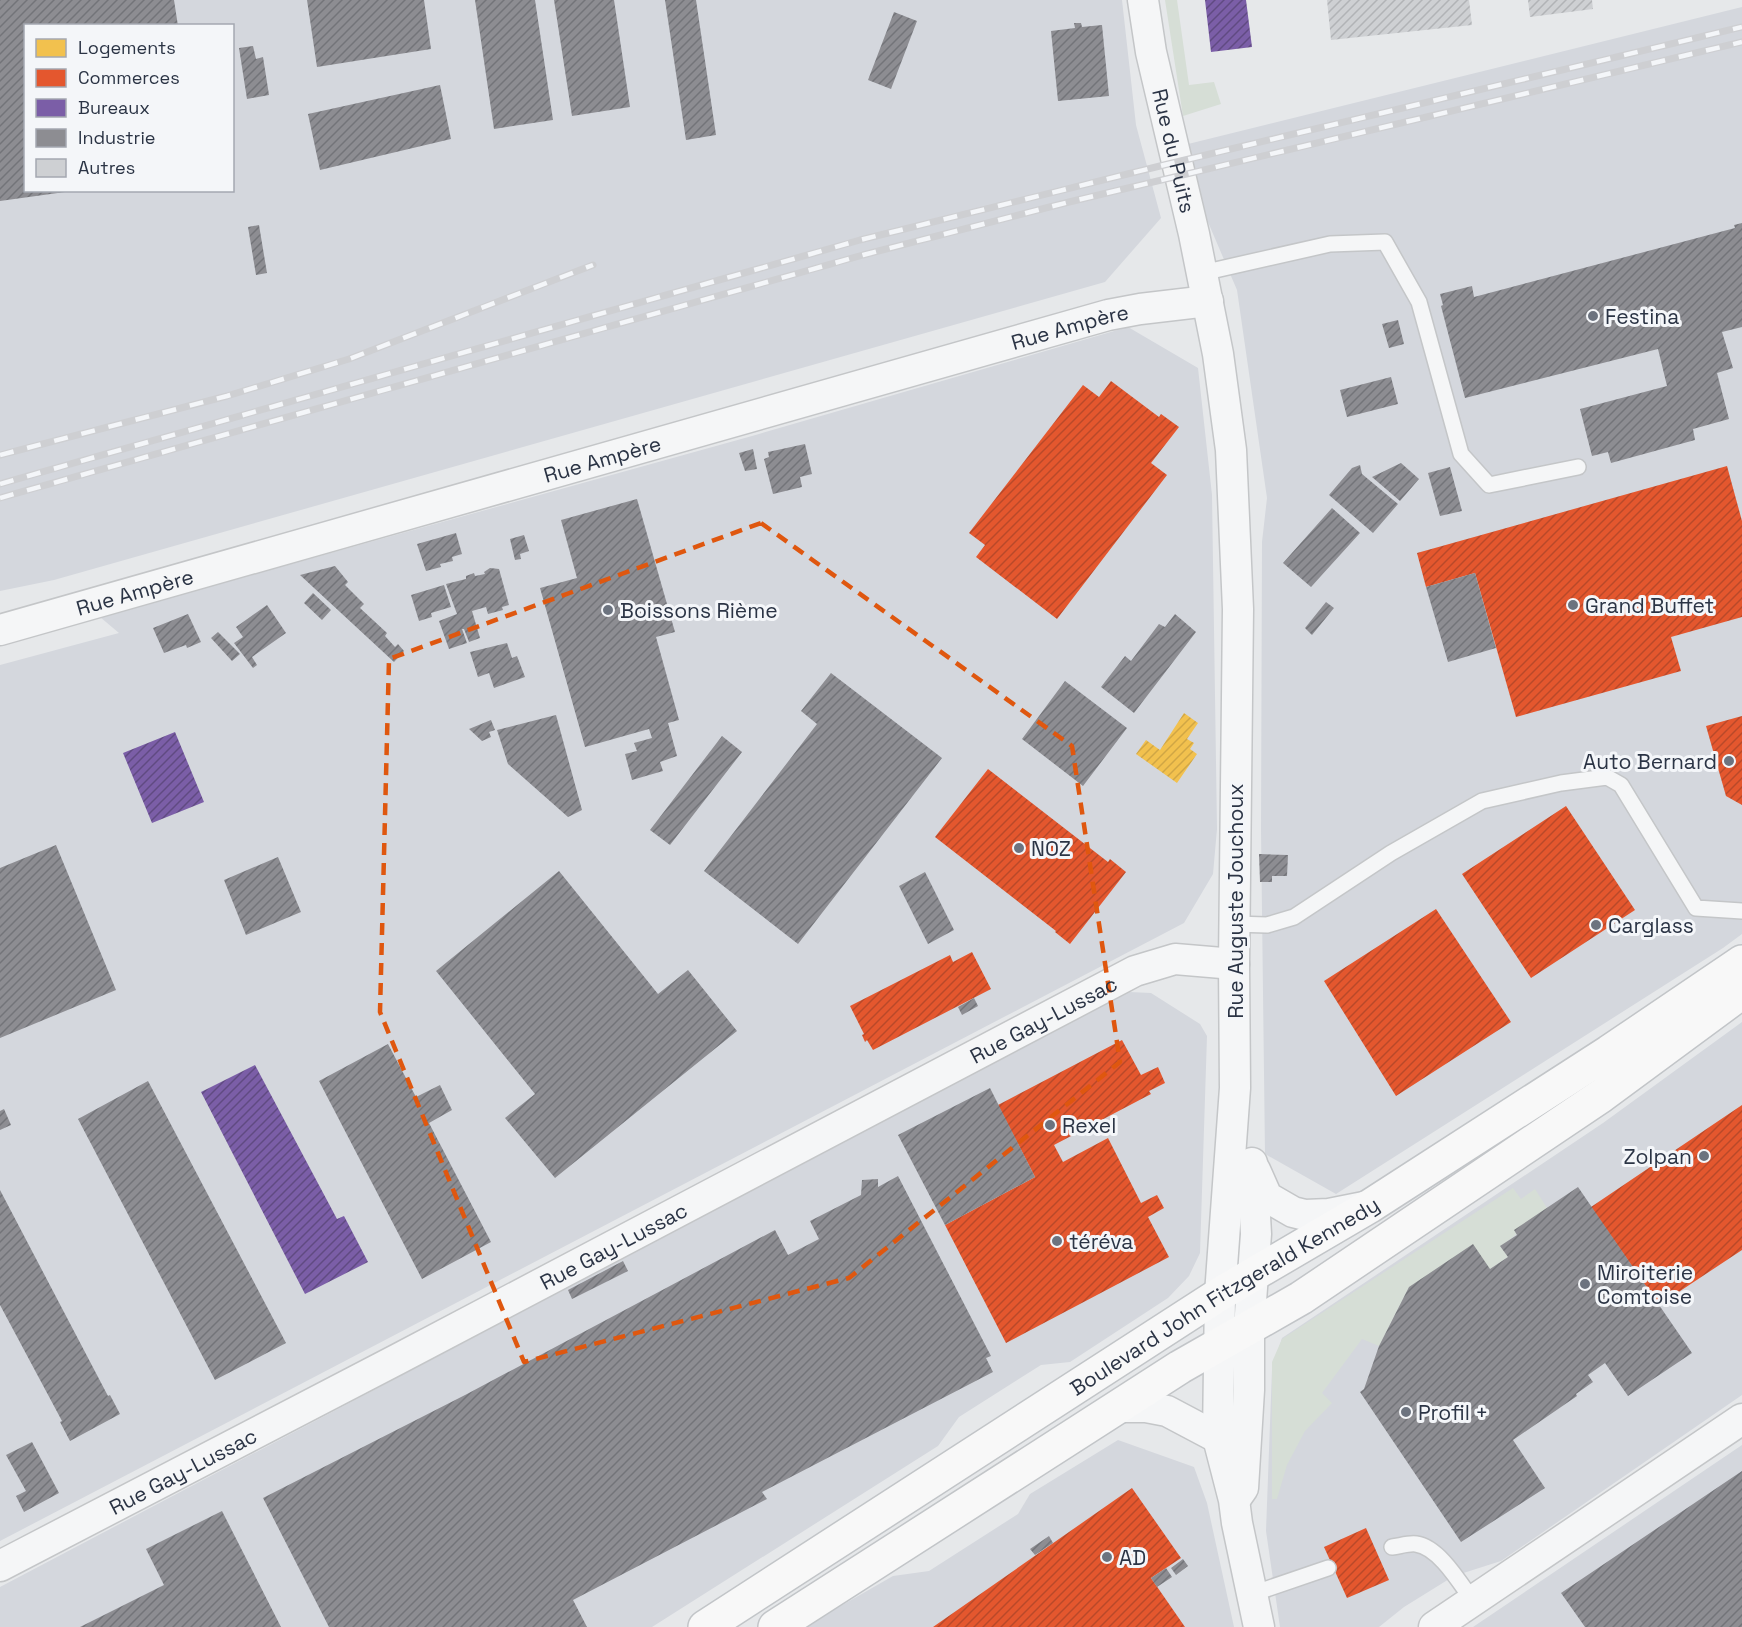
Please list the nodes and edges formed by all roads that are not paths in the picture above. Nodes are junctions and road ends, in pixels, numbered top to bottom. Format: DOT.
graph roads {
  1 [pos="1143,0"];
  2 [pos="1205,287"];
  3 [pos="1578,467"];
  4 [pos="0,630"];
  5 [pos="1742,911"];
  6 [pos="1234,924"];
  7 [pos="1742,962"];
  8 [pos="1234,964"];
  9 [pos="1742,992"];
  10 [pos="1235,1088"];
  11 [pos="1252,1162"];
  12 [pos="1370,1206"];
  13 [pos="1253,1275"];
  14 [pos="1220,1294"];
  15 [pos="1249,1328"];
  16 [pos="1219,1345"];
  17 [pos="1119,1407"];
  18 [pos="1742,1419"];
  19 [pos="1218,1438"];
  20 [pos="1234,1500"];
  21 [pos="1392,1547"];
  22 [pos="0,1566"];
  23 [pos="1328,1568"];
  24 [pos="1252,1594"];
  25 [pos="1473,1601"];
  26 [pos="705,1627"];
  27 [pos="775,1627"];
  28 [pos="1259,1627"];
  29 [pos="1434,1627"];
  1 -- 2 [label="street, Rue du Puits"];
  2 -- 3 [label="lane"];
  2 -- 4 [label="street, Rue Ampère"];
  2 -- 6 [label="street, Rue Auguste Jouchoux"];
  5 -- 6 [label="lane"];
  6 -- 8 [label="street, Rue Auguste Jouchoux"];
  7 -- 12 [label="main road, Boulevard John Fitzgerald Kennedy"];
  8 -- 10 [label="street, Rue Auguste Jouchoux"];
  8 -- 22 [label="street, Rue Gay-Lussac"];
  9 -- 15 [label="main road, Boulevard John Fitzgerald Kennedy"];
  10 -- 11 [label="street"];
  10 -- 14 [label="street, Rue Auguste Jouchoux"];
  11 -- 12 [label="street"];
  11 -- 13 [label="street, Rue Auguste Jouchoux"];
  12 -- 13 [label="main road, Boulevard John Fitzgerald Kennedy"];
  13 -- 14 [label="main road, Boulevard John Fitzgerald Kennedy"];
  13 -- 15 [label="street, Rue Auguste Jouchoux"];
  14 -- 16 [label="street, Rue Auguste Jouchoux"];
  14 -- 26 [label="main road, Boulevard John Fitzgerald Kennedy"];
  15 -- 16 [label="main road, Boulevard John Fitzgerald Kennedy"];
  15 -- 20 [label="street, Rue Auguste Jouchoux"];
  16 -- 17 [label="main road, Boulevard John Fitzgerald Kennedy"];
  16 -- 19 [label="street, Rue Auguste Jouchoux"];
  17 -- 19 [label="street"];
  17 -- 27 [label="main road, Boulevard John Fitzgerald Kennedy"];
  18 -- 25 [label="street"];
  19 -- 20 [label="street, Rue Auguste Jouchoux"];
  20 -- 24 [label="street, Rue Auguste Jouchoux"];
  21 -- 25 [label="lane"];
  23 -- 24 [label="lane"];
  24 -- 28 [label="street, Rue Auguste Jouchoux"];
  25 -- 29 [label="street"];
}
